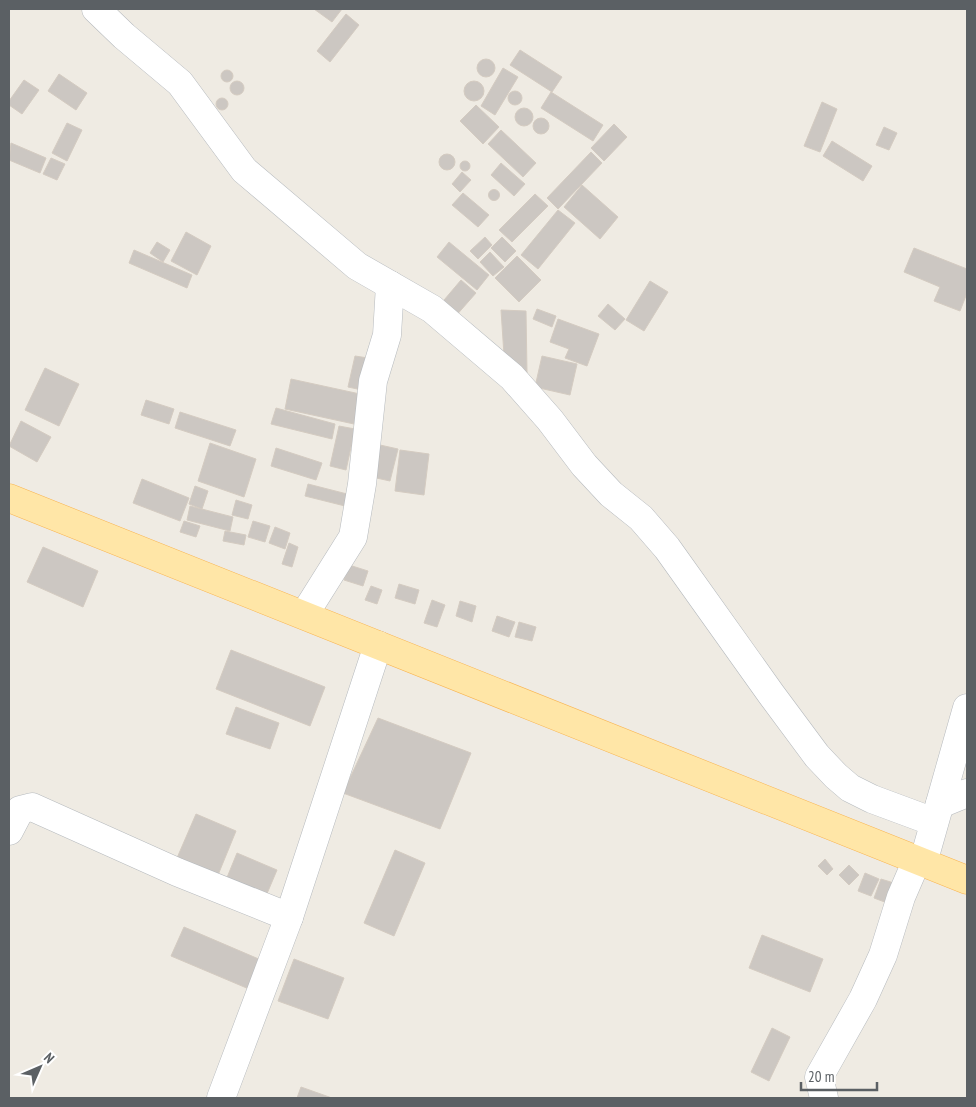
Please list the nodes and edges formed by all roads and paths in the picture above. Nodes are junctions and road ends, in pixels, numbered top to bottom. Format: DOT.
graph roads {
  1 [pos="96,9"];
  2 [pos="390,285"];
  3 [pos="9,498"];
  4 [pos="304,616"];
  5 [pos="378,645"];
  6 [pos="967,708"];
  7 [pos="967,793"];
  8 [pos="937,813"];
  9 [pos="9,831"];
  10 [pos="920,862"];
  11 [pos="967,880"];
  12 [pos="289,917"];
  13 [pos="222,1098"];
  14 [pos="824,1098"];
  1 -- 2 [label="street"];
  2 -- 4 [label="street"];
  2 -- 8 [label="street"];
  3 -- 4 [label="main road"];
  4 -- 5 [label="main road"];
  5 -- 10 [label="main road"];
  5 -- 12 [label="street"];
  6 -- 8 [label="street"];
  7 -- 8 [label="street"];
  8 -- 10 [label="street"];
  9 -- 12 [label="street"];
  10 -- 11 [label="main road"];
  10 -- 14 [label="street"];
  12 -- 13 [label="street"];
}
